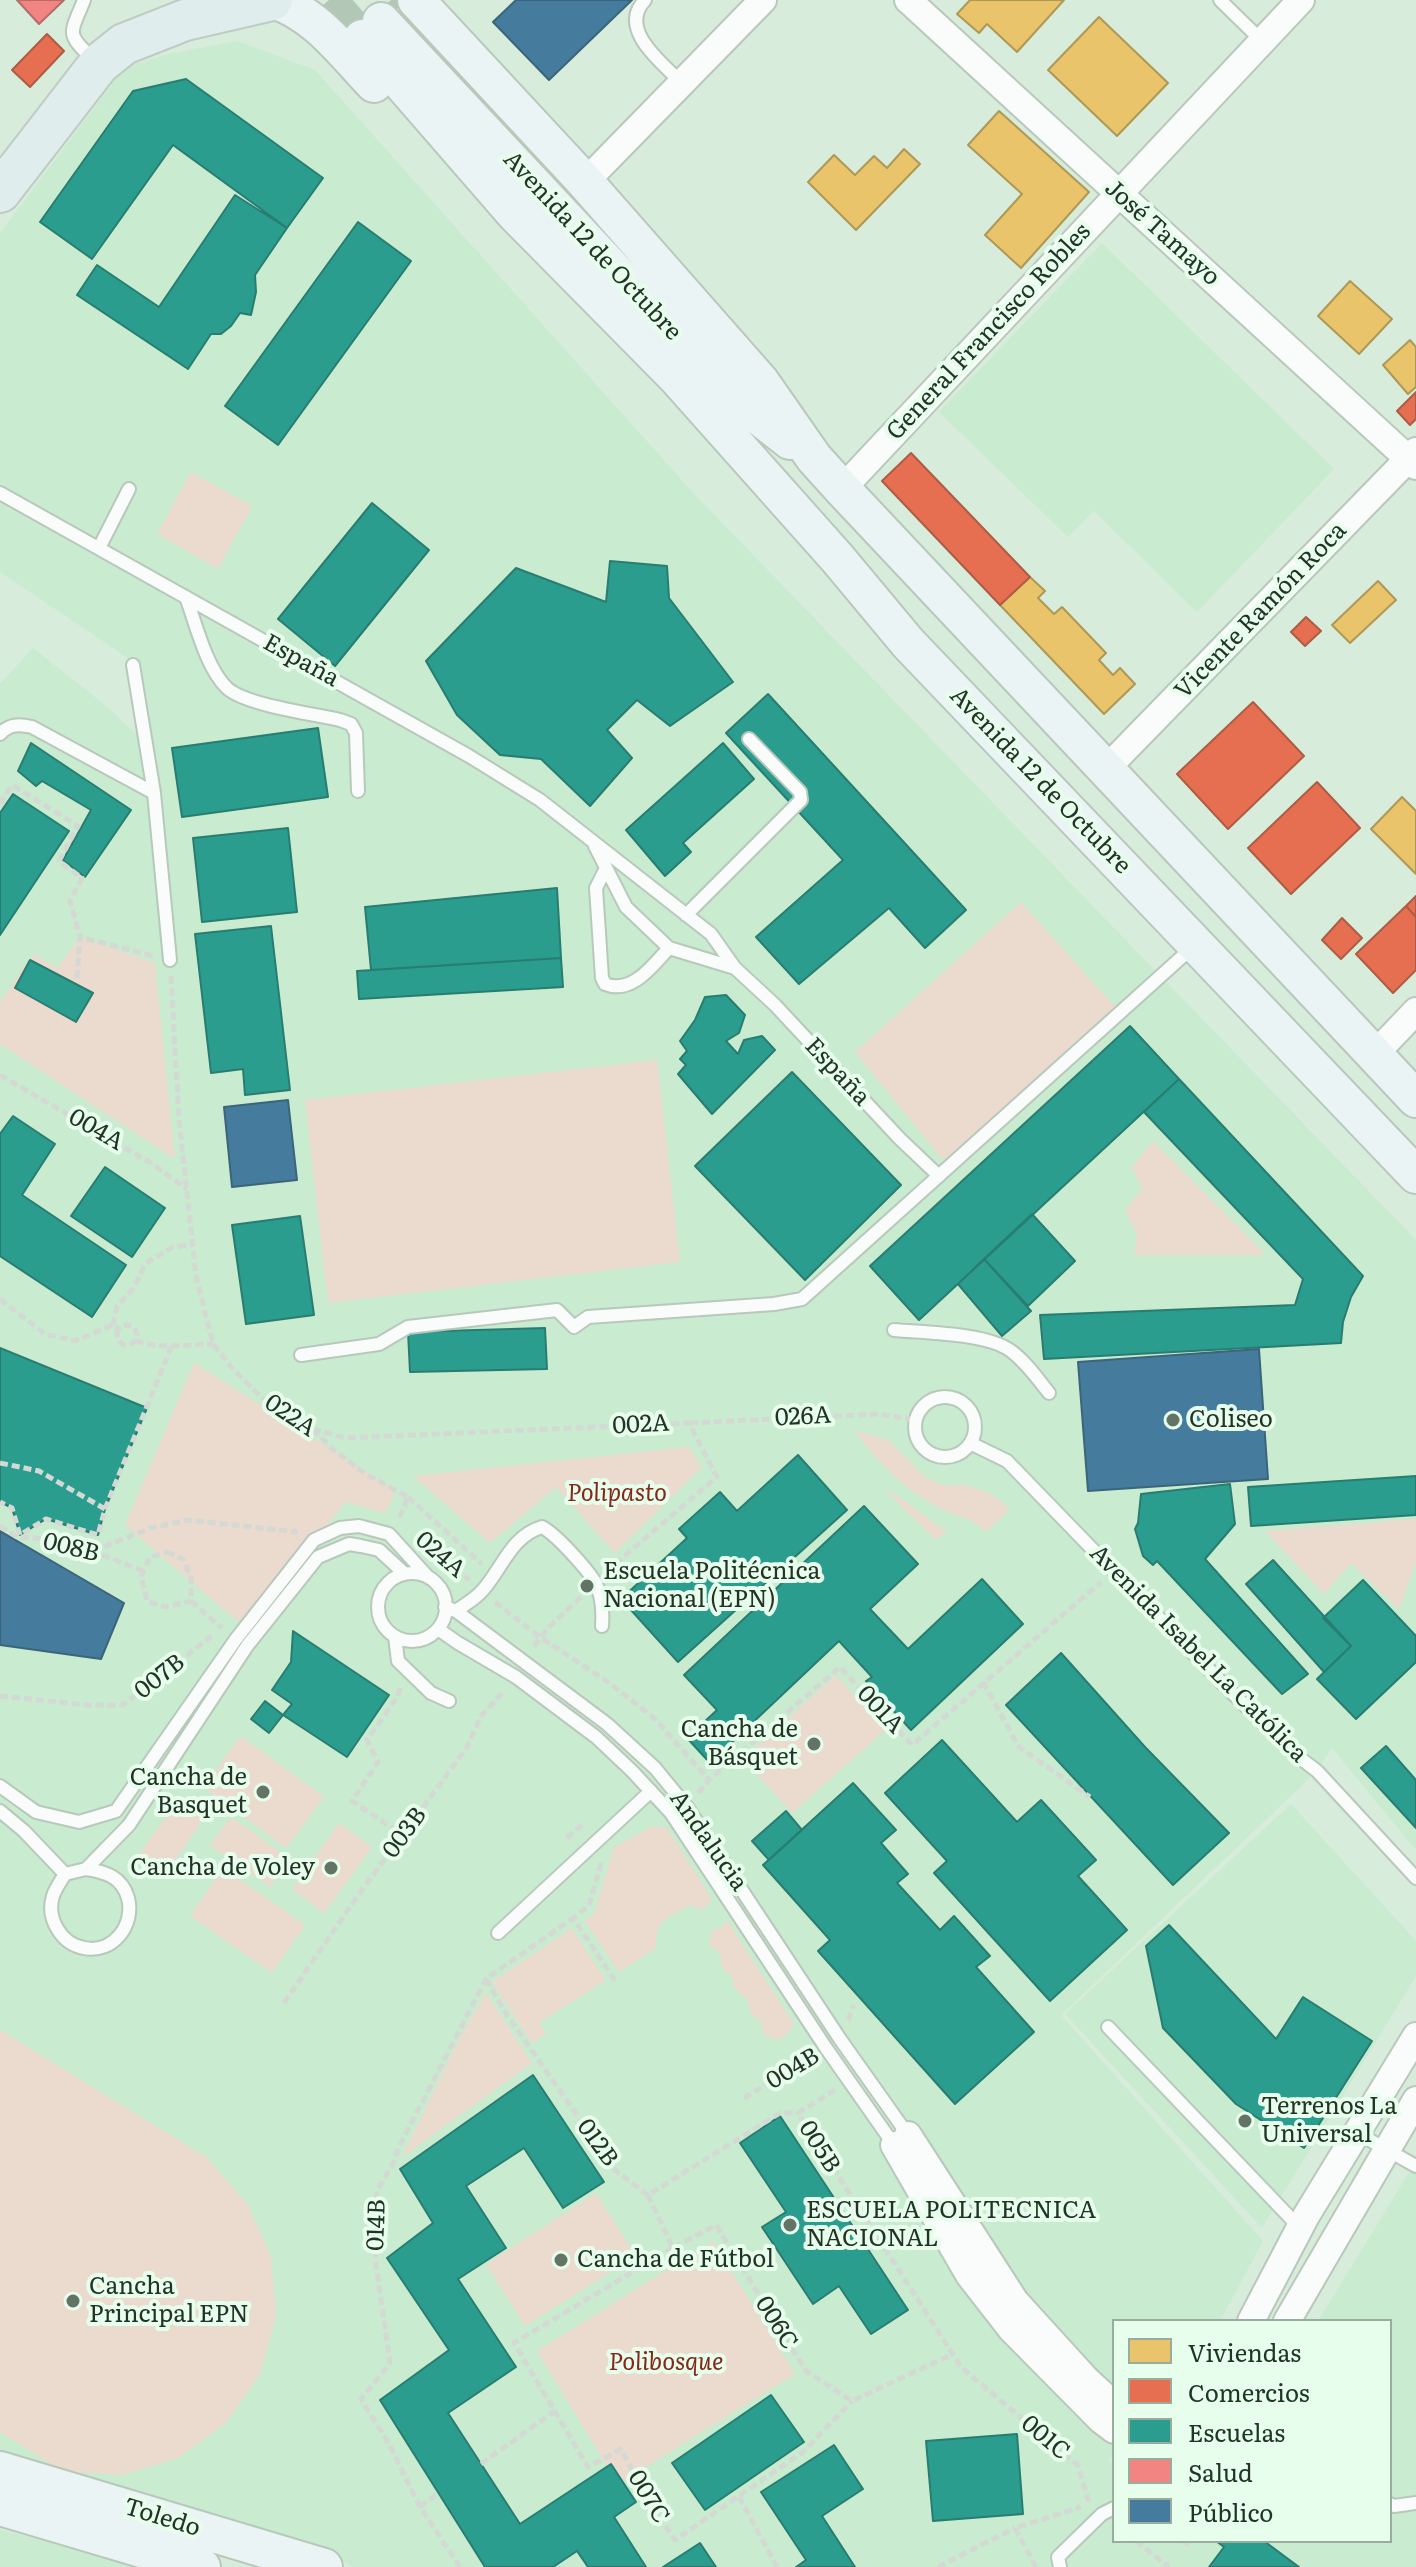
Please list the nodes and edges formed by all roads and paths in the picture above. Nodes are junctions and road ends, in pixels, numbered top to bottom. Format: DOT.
graph roads {
  1 [pos="84,0"];
  2 [pos="272,0"];
  3 [pos="645,0"];
  4 [pos="763,0"];
  5 [pos="908,0"];
  6 [pos="1220,0"];
  7 [pos="1301,0"];
  8 [pos="390,17"];
  9 [pos="1262,41"];
  10 [pos="99,64"];
  11 [pos="682,83"];
  12 [pos="585,182"];
  13 [pos="0,192"];
  14 [pos="1118,193"];
  15 [pos="676,377"];
  16 [pos="814,458"];
  17 [pos="1413,459"];
  18 [pos="129,489"];
  19 [pos="842,489"];
  20 [pos="0,493"];
  21 [pos="99,548"];
  22 [pos="186,597"];
  23 [pos="133,665"];
  24 [pos="0,734"];
  25 [pos="997,736"];
  26 [pos="749,739"];
  27 [pos="1105,770"];
  28 [pos="358,791"];
  29 [pos="154,793"];
  30 [pos="0,804"];
  31 [pos="593,843"];
  32 [pos="606,868"];
  33 [pos="686,915"];
  34 [pos="80,937"];
  35 [pos="1196,944"];
  36 [pos="669,948"];
  37 [pos="1284,959"];
  38 [pos="170,960"];
  39 [pos="735,968"];
  40 [pos="77,978"];
  41 [pos="1416,1011"];
  42 [pos="1374,1055"];
  43 [pos="0,1075"];
  44 [pos="1416,1099"];
  45 [pos="1416,1175"];
  46 [pos="939,1176"];
  47 [pos="188,1189"];
  48 [pos="193,1244"];
  49 [pos="0,1299"];
  50 [pos="113,1325"];
  51 [pos="120,1329"];
  52 [pos="894,1330"];
  53 [pos="136,1340"];
  54 [pos="213,1344"];
  55 [pos="172,1345"];
  56 [pos="301,1355"];
  57 [pos="1049,1393"];
  58 [pos="916,1420"];
  59 [pos="689,1423"];
  60 [pos="313,1429"];
  61 [pos="970,1443"];
  62 [pos="0,1463"];
  63 [pos="0,1502"];
  64 [pos="105,1509"];
  65 [pos="392,1516"];
  66 [pos="399,1519"];
  67 [pos="0,1526"];
  68 [pos="410,1529"];
  69 [pos="307,1534"];
  70 [pos="422,1539"];
  71 [pos="93,1551"];
  72 [pos="143,1571"];
  73 [pos="1114,1571"];
  74 [pos="405,1574"];
  75 [pos="428,1577"];
  76 [pos="595,1583"];
  77 [pos="482,1592"];
  78 [pos="191,1601"];
  79 [pos="451,1609"];
  80 [pos="602,1626"];
  81 [pos="438,1629"];
  82 [pos="395,1637"];
  83 [pos="540,1637"];
  84 [pos="523,1662"];
  85 [pos="406,1671"];
  86 [pos="516,1677"];
  87 [pos="983,1682"];
  88 [pos="0,1696"];
  89 [pos="449,1701"];
  90 [pos="709,1780"];
  91 [pos="0,1786"];
  92 [pos="651,1791"];
  93 [pos="1090,1797"];
  94 [pos="687,1807"];
  95 [pos="0,1811"];
  96 [pos="590,1818"];
  97 [pos="403,1835"];
  98 [pos="567,1838"];
  99 [pos="602,1860"];
  100 [pos="86,1869"];
  101 [pos="65,1874"];
  102 [pos="1416,1878"];
  103 [pos="573,1918"];
  104 [pos="498,1933"];
  105 [pos="486,1979"];
  106 [pos="616,1982"];
  107 [pos="284,2003"];
  108 [pos="1108,2027"];
  109 [pos="1416,2036"];
  110 [pos="826,2048"];
  111 [pos="850,2083"];
  112 [pos="744,2098"];
  113 [pos="1416,2100"];
  114 [pos="798,2113"];
  115 [pos="1357,2133"];
  116 [pos="1387,2150"];
  117 [pos="908,2151"];
  118 [pos="1416,2166"];
  119 [pos="648,2195"];
  120 [pos="858,2208"];
  121 [pos="848,2214"];
  122 [pos="1300,2228"];
  123 [pos="673,2248"];
  124 [pos="1252,2319"];
  125 [pos="1288,2319"];
  126 [pos="953,2354"];
  127 [pos="961,2367"];
  128 [pos="852,2401"];
  129 [pos="1112,2403"];
  130 [pos="555,2410"];
  131 [pos="1112,2428"];
  132 [pos="481,2464"];
  133 [pos="0,2470"];
  134 [pos="438,2493"];
  135 [pos="739,2497"];
  136 [pos="1416,2503"];
  137 [pos="1392,2505"];
  138 [pos="0,2507"];
  139 [pos="420,2507"];
  140 [pos="1112,2509"];
  141 [pos="1015,2528"];
  142 [pos="1139,2543"];
  143 [pos="202,2567"];
  144 [pos="324,2567"];
  145 [pos="460,2567"];
  146 [pos="777,2567"];
  147 [pos="938,2567"];
  148 [pos="1036,2567"];
  149 [pos="1060,2567"];
  150 [pos="1169,2567"];
  1 -- 10 [label="lane"];
  2 -- 10 [label="main road"];
  2 -- 15 [label="main road, Avenida 12 de Octubre"];
  3 -- 11 [label="lane"];
  4 -- 11 [label="street"];
  5 -- 14 [label="street, José Tamayo"];
  6 -- 9 [label="lane"];
  7 -- 9 [label="street, General Francisco Robles"];
  8 -- 12 [label="main road, Avenida 12 de Octubre"];
  8 -- 15 [label="main road, Avenida 12 de Octubre"];
  8 -- 16 [label="main road, Avenida 12 de Octubre"];
  9 -- 14 [label="street, General Francisco Robles"];
  10 -- 13 [label="main road"];
  11 -- 12 [label="street"];
  12 -- 16 [label="main road, Avenida 12 de Octubre"];
  14 -- 17 [label="street, José Tamayo"];
  14 -- 19 [label="street, General Francisco Robles"];
  15 -- 25 [label="main road, Avenida 12 de Octubre"];
  16 -- 19 [label="main road, Avenida 12 de Octubre"];
  17 -- 27 [label="street, Vicente Ramón Roca"];
  18 -- 21 [label="lane"];
  19 -- 27 [label="main road, Avenida 12 de Octubre"];
  20 -- 21 [label="lane, España"];
  21 -- 22 [label="lane, España"];
  22 -- 28 [label="lane"];
  22 -- 31 [label="lane, España"];
  23 -- 29 [label="lane"];
  24 -- 29 [label="lane"];
  25 -- 27 [label="main road"];
  25 -- 35 [label="main road, Avenida 12 de Octubre"];
  26 -- 33 [label="lane"];
  27 -- 37 [label="main road, Avenida 12 de Octubre"];
  29 -- 38 [label="lane"];
  30 -- 34 [label="path"];
  31 -- 32 [label="lane, España"];
  31 -- 33 [label="lane, España"];
  32 -- 36 [label="lane, España"];
  32 -- 36 [label="lane"];
  33 -- 39 [label="lane, España"];
  34 -- 38 [label="path"];
  34 -- 40 [label="path"];
  35 -- 37 [label="main road"];
  35 -- 45 [label="main road, Avenida 12 de Octubre"];
  35 -- 46 [label="lane"];
  36 -- 39 [label="lane, España"];
  37 -- 42 [label="main road, Avenida 12 de Octubre"];
  38 -- 47 [label="path, 022A"];
  39 -- 46 [label="lane, España"];
  41 -- 42 [label="street"];
  42 -- 44 [label="main road, Avenida 12 de Octubre"];
  43 -- 47 [label="path, 004A"];
  46 -- 56 [label="lane"];
  47 -- 48 [label="path, 022A"];
  48 -- 50 [label="path"];
  48 -- 54 [label="path, 022A"];
  49 -- 50 [label="path"];
  50 -- 51 [label="path"];
  51 -- 53 [label="path"];
  51 -- 53 [label="path"];
  52 -- 57 [label="lane"];
  53 -- 55 [label="path"];
  54 -- 55 [label="path"];
  54 -- 60 [label="path, 022A"];
  55 -- 64 [label="path"];
  58 -- 59 [label="path, 026A"];
  58 -- 61 [label="lane"];
  58 -- 61 [label="lane"];
  59 -- 60 [label="path, 002A"];
  59 -- 76 [label="path, 002A"];
  60 -- 66 [label="path, 022A"];
  61 -- 73 [label="lane, Avenida Isabel La Católica"];
  62 -- 64 [label="path"];
  63 -- 64 [label="path"];
  65 -- 66 [label="path"];
  66 -- 68 [label="path, 024A"];
  67 -- 71 [label="path, 008B"];
  69 -- 71 [label="path"];
  70 -- 77 [label="path, 024A"];
  71 -- 72 [label="path, 008B"];
  72 -- 78 [label="path"];
  72 -- 78 [label="path"];
  73 -- 87 [label="path, 001A"];
  73 -- 102 [label="lane, Avenida Isabel La Católica"];
  74 -- 75 [label="lane"];
  74 -- 82 [label="lane"];
  74 -- 100 [label="lane"];
  75 -- 79 [label="lane"];
  75 -- 91 [label="lane"];
  76 -- 77 [label="lane"];
  76 -- 80 [label="lane"];
  76 -- 83 [label="path, 002A"];
  77 -- 79 [label="lane"];
  78 -- 88 [label="path, 007B"];
  79 -- 81 [label="lane"];
  79 -- 84 [label="lane, Andalucia"];
  81 -- 82 [label="lane"];
  81 -- 86 [label="lane, Andalucia"];
  82 -- 85 [label="lane"];
  83 -- 84 [label="path, 002A"];
  83 -- 90 [label="path"];
  84 -- 94 [label="lane, Andalucia"];
  85 -- 89 [label="lane"];
  85 -- 97 [label="path"];
  86 -- 92 [label="lane, Andalucia"];
  86 -- 97 [label="path, 003B"];
  87 -- 90 [label="path, 001A"];
  87 -- 93 [label="path"];
  90 -- 94 [label="path, 001A"];
  92 -- 104 [label="lane"];
  92 -- 110 [label="lane, Andalucia"];
  94 -- 117 [label="lane, Andalucia"];
  95 -- 101 [label="lane"];
  96 -- 98 [label="path"];
  97 -- 107 [label="path, 003B"];
  99 -- 103 [label="path"];
  100 -- 101 [label="lane"];
  100 -- 101 [label="lane"];
  103 -- 105 [label="path, 014B"];
  103 -- 106 [label="path"];
  105 -- 119 [label="path, 012B"];
  105 -- 139 [label="path, 014B"];
  108 -- 122 [label="lane"];
  109 -- 115 [label="street"];
  110 -- 111 [label="lane, Andalucia"];
  110 -- 112 [label="path, 004B"];
  111 -- 114 [label="path, 005B"];
  111 -- 117 [label="lane, Andalucia"];
  113 -- 116 [label="street"];
  114 -- 119 [label="path"];
  114 -- 120 [label="path, 005B"];
  115 -- 116 [label="lane"];
  115 -- 122 [label="street"];
  116 -- 118 [label="lane"];
  116 -- 125 [label="street"];
  117 -- 129 [label="street"];
  117 -- 131 [label="street"];
  119 -- 123 [label="path"];
  120 -- 121 [label="path"];
  120 -- 126 [label="path, 005B"];
  122 -- 124 [label="street"];
  123 -- 128 [label="path, 006C"];
  123 -- 130 [label="path, 007C"];
  126 -- 127 [label="path, 005B"];
  126 -- 128 [label="path"];
  127 -- 141 [label="path, 001C"];
  128 -- 135 [label="path, 007C"];
  130 -- 132 [label="path"];
  130 -- 135 [label="path, 007C"];
  133 -- 144 [label="main road, Toledo"];
  134 -- 139 [label="path"];
  135 -- 146 [label="path"];
  136 -- 137 [label="lane"];
  138 -- 143 [label="main road, Toledo"];
  139 -- 145 [label="path, 014B"];
  140 -- 149 [label="lane"];
  141 -- 147 [label="path"];
  141 -- 148 [label="path"];
  142 -- 150 [label="path"];
}
